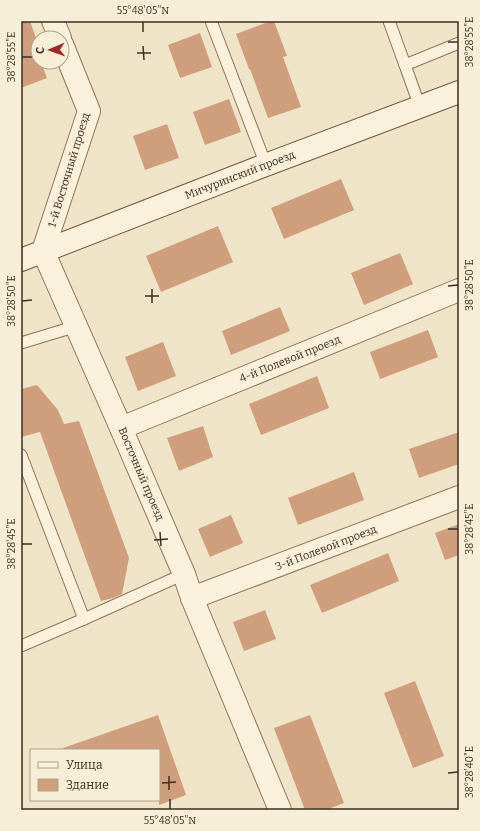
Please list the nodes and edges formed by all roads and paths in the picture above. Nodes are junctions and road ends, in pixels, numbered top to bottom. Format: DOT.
graph roads {
  1 [pos="211,21"];
  2 [pos="389,21"];
  3 [pos="459,43"];
  4 [pos="70,64"];
  5 [pos="405,65"];
  6 [pos="459,92"];
  7 [pos="420,107"];
  8 [pos="266,165"];
  9 [pos="43,252"];
  10 [pos="21,260"];
  11 [pos="459,290"];
  12 [pos="77,326"];
  13 [pos="21,343"];
  14 [pos="121,428"];
  15 [pos="21,455"];
  16 [pos="459,497"];
  17 [pos="184,574"];
  18 [pos="192,598"];
  19 [pos="84,619"];
  20 [pos="21,646"];
  21 [pos="280,810"];
  1 -- 8 [label="lane"];
  2 -- 5 [label="lane"];
  3 -- 5 [label="lane"];
  4 -- 9 [label="street, 1-й Восточный проезд"];
  5 -- 7 [label="lane"];
  6 -- 7 [label="street, Мичуринский проезд"];
  7 -- 8 [label="street, Мичуринский проезд"];
  8 -- 9 [label="street, Мичуринский проезд"];
  9 -- 10 [label="street, Мичуринский проезд"];
  9 -- 12 [label="street, Восточный проезд"];
  11 -- 14 [label="street, 4-й Полевой проезд"];
  12 -- 13 [label="lane"];
  12 -- 14 [label="street, Восточный проезд"];
  14 -- 17 [label="street, Восточный проезд"];
  15 -- 19 [label="lane"];
  16 -- 18 [label="street, 3-й Полевой проезд"];
  17 -- 18 [label="street, Восточный проезд"];
  17 -- 19 [label="lane"];
  18 -- 21 [label="street, Восточный проезд"];
  19 -- 20 [label="lane"];
}
